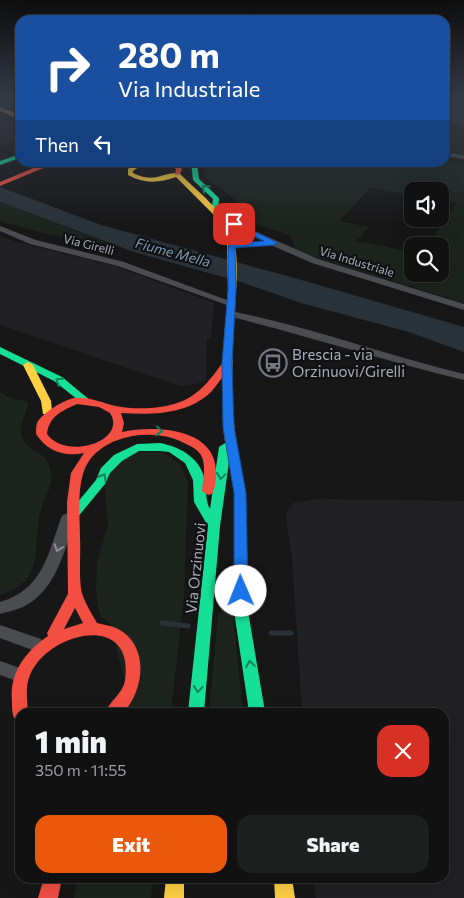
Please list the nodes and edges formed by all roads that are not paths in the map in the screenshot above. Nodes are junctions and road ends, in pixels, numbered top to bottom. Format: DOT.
graph roads {
  1 [pos="15,150"];
  2 [pos="0,154"];
  3 [pos="450,155"];
  4 [pos="464,157"];
  5 [pos="15,158"];
  6 [pos="0,163"];
  7 [pos="15,166"];
  8 [pos="42,167"];
  9 [pos="131,167"];
  10 [pos="194,167"];
  11 [pos="180,168"];
  12 [pos="0,171"];
  13 [pos="150,180"];
  14 [pos="5,182"];
  15 [pos="193,190"];
  16 [pos="217,216"];
  17 [pos="0,228"];
  18 [pos="274,243"];
  19 [pos="232,251"];
  20 [pos="464,307"];
  21 [pos="230,308"];
  22 [pos="0,350"];
  23 [pos="227,363"];
  24 [pos="28,365"];
  25 [pos="464,377"];
  26 [pos="86,400"];
  27 [pos="114,409"];
  28 [pos="47,412"];
  29 [pos="228,427"];
  30 [pos="111,439"];
  31 [pos="98,446"];
  32 [pos="67,462"];
  33 [pos="73,509"];
  34 [pos="214,526"];
  35 [pos="76,594"];
  36 [pos="0,608"];
  37 [pos="92,628"];
  38 [pos="0,631"];
  39 [pos="54,633"];
  40 [pos="35,644"];
  41 [pos="7,671"];
  42 [pos="17,708"];
  43 [pos="119,708"];
  44 [pos="196,708"];
  45 [pos="256,708"];
  46 [pos="52,883"];
  47 [pos="176,883"];
  48 [pos="284,883"];
  49 [pos="48,898"];
  50 [pos="174,898"];
  51 [pos="285,898"];
  1 -- 2 [label="main road"];
  3 -- 4 [label="street"];
  5 -- 6 [label="main road"];
  7 -- 12 [label="main road"];
  8 -- 14 [label="main road"];
  9 -- 13 [label="main road"];
  16 -- 10 [label="main road, one-way"];
  11 -- 13 [label="main road"];
  11 -- 15 [label="main road, Via Orzinuovi"];
  13 -- 15 [label="main road"];
  15 -- 16 [label="main road, Via Orzinuovi"];
  16 -- 18 [label="street, Via Industriale"];
  16 -- 19 [label="main road, Via Orzinuovi"];
  17 -- 21 [label="street, Via Girelli"];
  18 -- 19 [label="street, Via Industriale"];
  18 -- 20 [label="street, Via Industriale"];
  19 -- 21 [label="main road, Via Orzinuovi"];
  21 -- 23 [label="main road, Via Orzinuovi"];
  21 -- 25 [label="street"];
  22 -- 24 [label="main road"];
  23 -- 27 [label="main road"];
  23 -- 29 [label="main road, Via Orzinuovi"];
  26 -- 24 [label="main road, one-way"];
  24 -- 28 [label="main road"];
  26 -- 27 [label="main road"];
  26 -- 28 [label="main road"];
  27 -- 30 [label="main road"];
  28 -- 32 [label="main road"];
  29 -- 34 [label="main road, Via Orzinuovi, one-way"];
  45 -- 29 [label="main road, Via Orzinuovi, one-way"];
  30 -- 31 [label="main road"];
  30 -- 34 [label="main road, one-way"];
  31 -- 32 [label="main road"];
  31 -- 32 [label="main road"];
  32 -- 33 [label="main road"];
  33 -- 34 [label="main road, one-way"];
  33 -- 35 [label="main road"];
  33 -- 36 [label="street, one-way"];
  34 -- 44 [label="main road, Via Orzinuovi, one-way"];
  35 -- 37 [label="main road"];
  35 -- 39 [label="main road"];
  37 -- 39 [label="main road"];
  37 -- 43 [label="main road"];
  38 -- 40 [label="street"];
  39 -- 40 [label="main road"];
  40 -- 41 [label="main road"];
  41 -- 42 [label="main road"];
  46 -- 49 [label="main road"];
  47 -- 50 [label="main road"];
  48 -- 51 [label="main road"];
}
